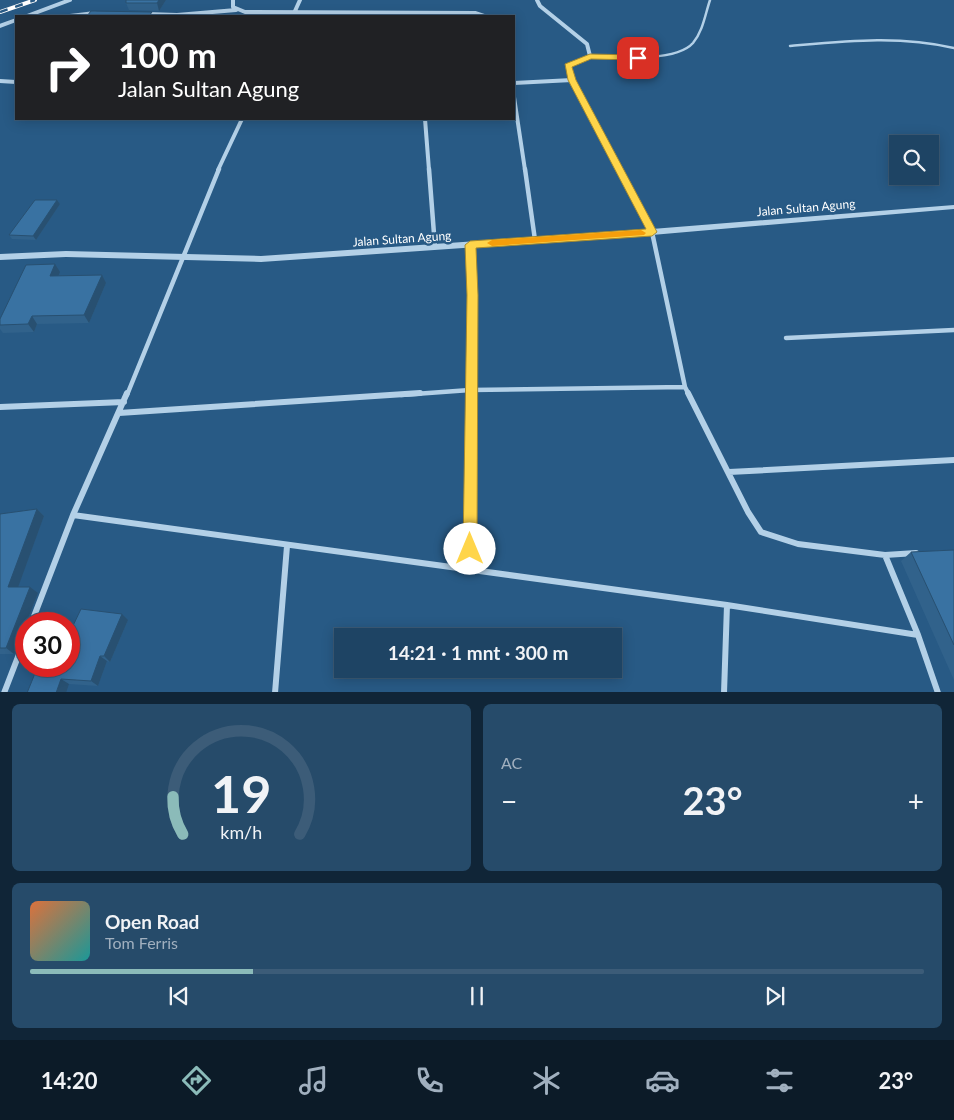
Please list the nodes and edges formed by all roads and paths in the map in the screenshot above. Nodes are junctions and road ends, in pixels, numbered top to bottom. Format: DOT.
graph roads {
  1 [pos="70,0"];
  2 [pos="233,0"];
  3 [pos="300,0"];
  4 [pos="537,0"];
  5 [pos="710,0"];
  6 [pos="236,10"];
  7 [pos="294,11"];
  8 [pos="300,11"];
  9 [pos="101,13"];
  10 [pos="139,14"];
  11 [pos="30,15"];
  12 [pos="74,15"];
  13 [pos="297,15"];
  14 [pos="481,15"];
  15 [pos="15,20"];
  16 [pos="0,26"];
  17 [pos="790,46"];
  18 [pos="954,48"];
  19 [pos="590,56"];
  20 [pos="572,80"];
  21 [pos="0,81"];
  22 [pos="15,82"];
  23 [pos="515,83"];
  24 [pos="515,104"];
  25 [pos="242,120"];
  26 [pos="425,120"];
  27 [pos="954,207"];
  28 [pos="652,232"];
  29 [pos="534,240"];
  30 [pos="470,245"];
  31 [pos="435,248"];
  32 [pos="0,257"];
  33 [pos="181,258"];
  34 [pos="954,330"];
  35 [pos="786,338"];
  36 [pos="685,386"];
  37 [pos="470,390"];
  38 [pos="124,402"];
  39 [pos="0,407"];
  40 [pos="119,413"];
  41 [pos="954,460"];
  42 [pos="729,472"];
  43 [pos="73,515"];
  44 [pos="287,546"];
  45 [pos="924,553"];
  46 [pos="885,555"];
  47 [pos="470,569"];
  48 [pos="727,605"];
  49 [pos="36,612"];
  50 [pos="918,635"];
  51 [pos="15,664"];
  52 [pos="4,692"];
  53 [pos="275,692"];
  54 [pos="724,692"];
  55 [pos="938,692"];
  1 -- 11 [label="street"];
  2 -- 6 [label="street"];
  3 -- 7 [label="street"];
  4 -- 19 [label="street"];
  5 -- 19 [label="lane"];
  6 -- 7 [label="street"];
  6 -- 10 [label="street"];
  7 -- 8 [label="street"];
  8 -- 13 [label="street"];
  8 -- 14 [label="street"];
  9 -- 12 [label="street"];
  15 -- 16 [label="street"];
  17 -- 18 [label="lane"];
  19 -- 20 [label="street"];
  20 -- 23 [label="street"];
  20 -- 28 [label="street"];
  21 -- 22 [label="street"];
  24 -- 29 [label="street"];
  25 -- 33 [label="street"];
  26 -- 31 [label="street"];
  27 -- 28 [label="street, Jalan Sultan Agung"];
  28 -- 29 [label="street, Jalan Sultan Agung"];
  28 -- 36 [label="street"];
  29 -- 30 [label="street, Jalan Sultan Agung"];
  30 -- 31 [label="street, Jalan Sultan Agung"];
  30 -- 37 [label="street"];
  31 -- 33 [label="street, Jalan Sultan Agung"];
  32 -- 33 [label="street, Jalan Sultan Agung"];
  33 -- 38 [label="street"];
  34 -- 35 [label="street"];
  36 -- 37 [label="street"];
  36 -- 42 [label="street"];
  37 -- 40 [label="street"];
  37 -- 47 [label="street"];
  38 -- 39 [label="street"];
  38 -- 40 [label="street"];
  40 -- 43 [label="street"];
  41 -- 42 [label="street"];
  42 -- 46 [label="street"];
  43 -- 44 [label="street"];
  43 -- 49 [label="street"];
  44 -- 47 [label="street"];
  44 -- 53 [label="street"];
  45 -- 46 [label="street"];
  46 -- 50 [label="street"];
  47 -- 48 [label="street"];
  48 -- 50 [label="street"];
  48 -- 54 [label="street"];
  50 -- 55 [label="street"];
  51 -- 52 [label="street"];
}
